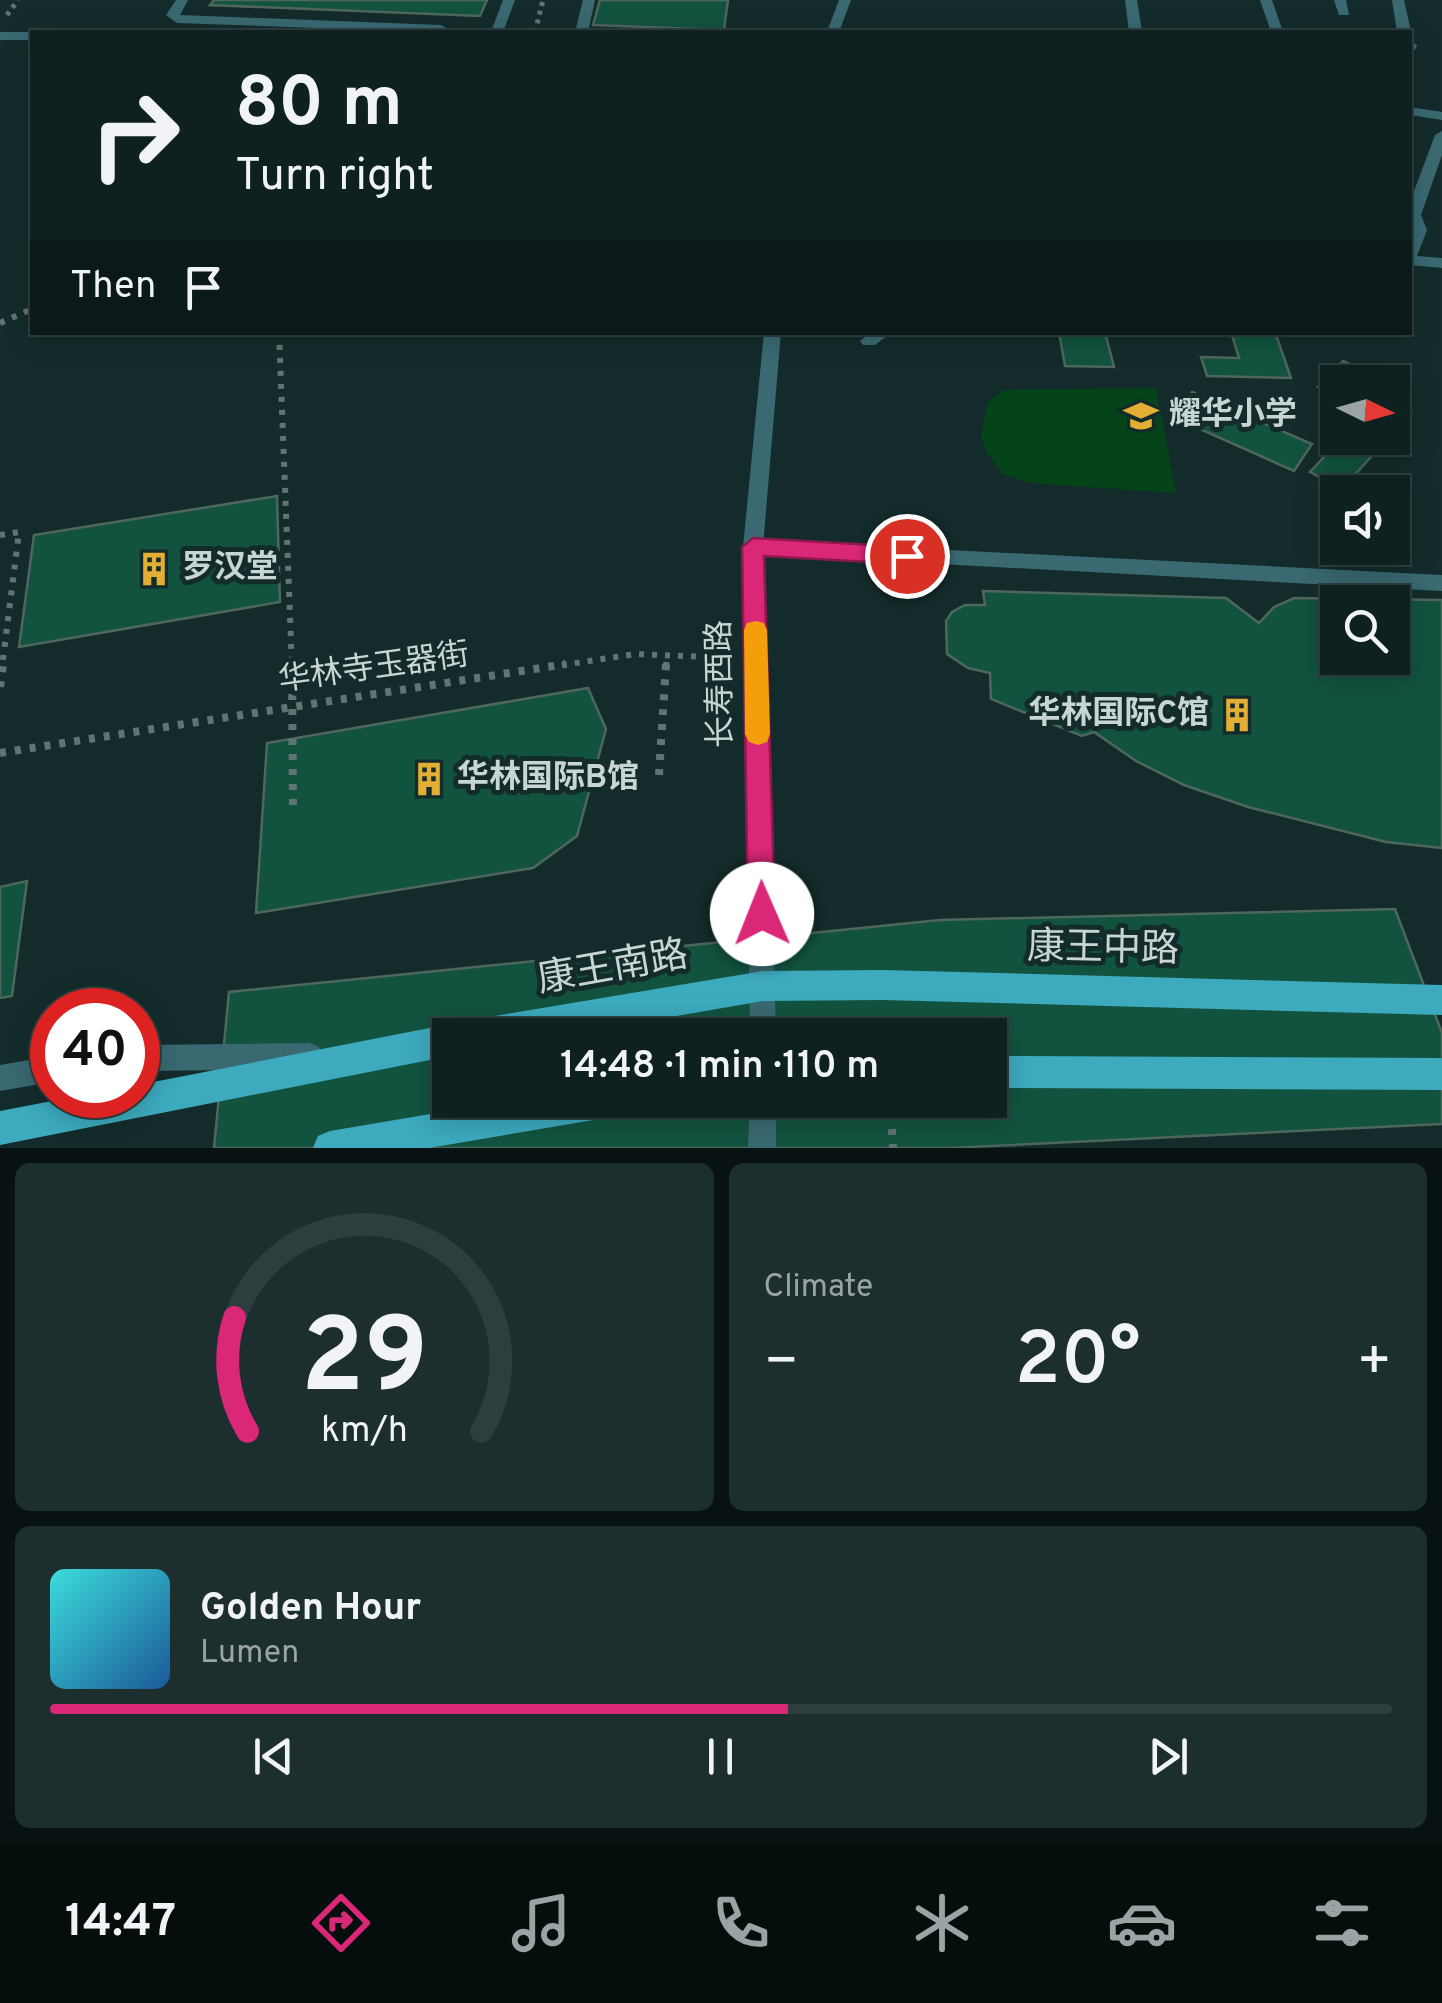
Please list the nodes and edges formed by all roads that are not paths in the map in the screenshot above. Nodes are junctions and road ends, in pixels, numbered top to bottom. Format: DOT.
graph roads {
  1 [pos="182,0"];
  2 [pos="509,0"];
  3 [pos="589,0"];
  4 [pos="845,0"];
  5 [pos="1132,0"];
  6 [pos="1266,0"];
  7 [pos="1398,0"];
  8 [pos="441,30"];
  9 [pos="498,30"];
  10 [pos="582,30"];
  11 [pos="834,30"];
  12 [pos="1136,30"];
  13 [pos="1275,30"];
  14 [pos="1404,30"];
  15 [pos="0,36"];
  16 [pos="30,36"];
  17 [pos="1412,111"];
  18 [pos="1442,116"];
  19 [pos="1442,135"];
  20 [pos="1412,251"];
  21 [pos="1412,257"];
  22 [pos="1442,263"];
  23 [pos="773,335"];
  24 [pos="753,547"];
  25 [pos="1442,584"];
  26 [pos="763,986"];
  27 [pos="1442,1000"];
  28 [pos="576,1018"];
  29 [pos="763,1018"];
  30 [pos="432,1043"];
  31 [pos="347,1057"];
  32 [pos="160,1058"];
  33 [pos="1007,1072"];
  34 [pos="30,1073"];
  35 [pos="1442,1074"];
  36 [pos="0,1078"];
  37 [pos="507,1118"];
  38 [pos="762,1118"];
  39 [pos="0,1128"];
  40 [pos="333,1148"];
  41 [pos="762,1148"];
  1 -- 8 [label="street"];
  2 -- 9 [label="street"];
  3 -- 10 [label="street"];
  4 -- 11 [label="street"];
  5 -- 12 [label="street"];
  6 -- 13 [label="street"];
  7 -- 14 [label="street"];
  15 -- 16 [label="street"];
  17 -- 18 [label="street"];
  19 -- 20 [label="street"];
  21 -- 22 [label="street"];
  23 -- 24 [label="street, 长寿西路"];
  24 -- 25 [label="street"];
  24 -- 26 [label="street, 长寿西路"];
  26 -- 27 [label="main road, 康王中路"];
  26 -- 28 [label="main road, 康王南路"];
  26 -- 29 [label="street, 长寿西路"];
  30 -- 31 [label="main road"];
  31 -- 32 [label="street"];
  31 -- 39 [label="main road"];
  33 -- 35 [label="main road"];
  34 -- 36 [label="street"];
  37 -- 40 [label="main road"];
  38 -- 41 [label="street"];
}
